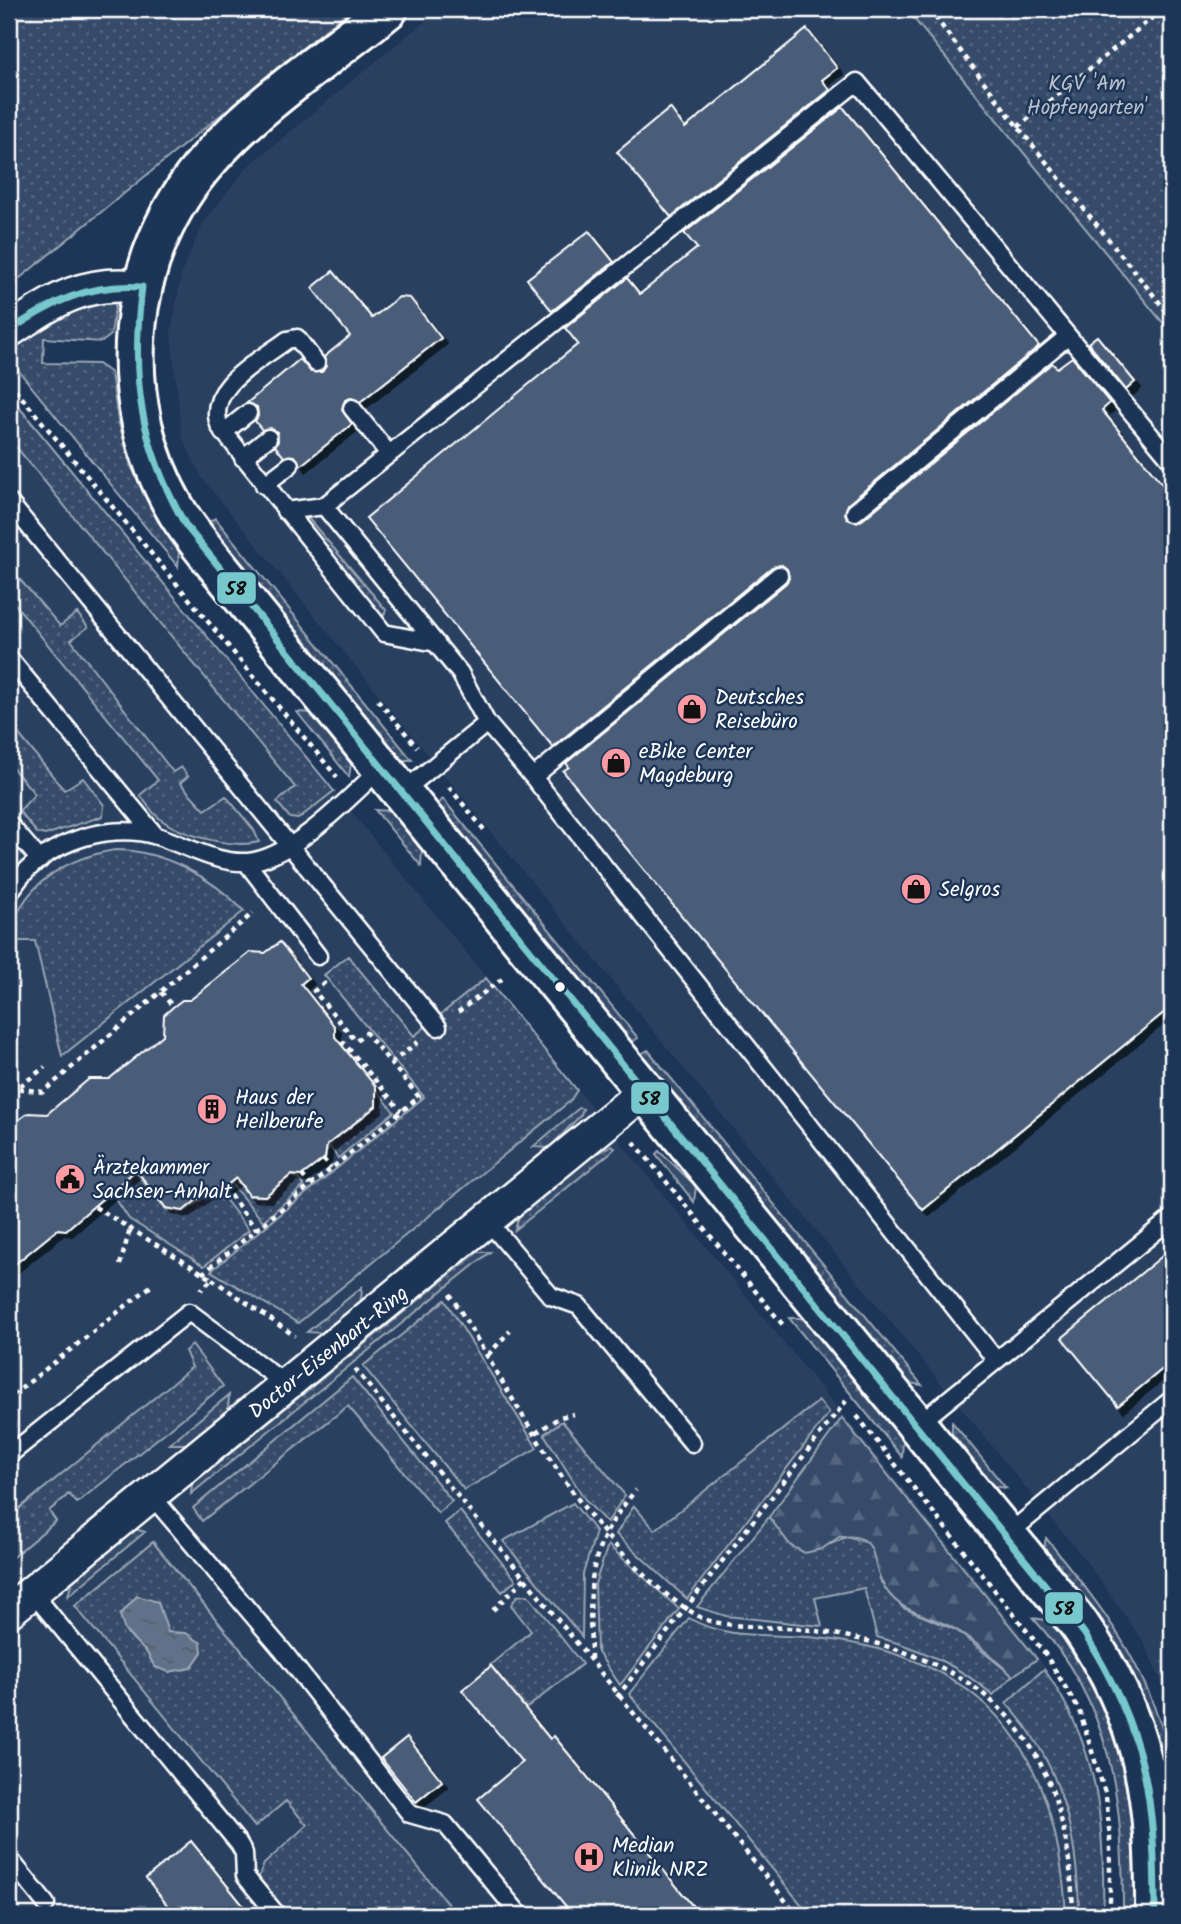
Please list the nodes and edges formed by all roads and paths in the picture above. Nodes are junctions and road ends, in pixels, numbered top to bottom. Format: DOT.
graph roads {
  1 [pos="388,9"];
  2 [pos="929,9"];
  3 [pos="1163,9"];
  4 [pos="1018,127"];
  5 [pos="142,287"];
  6 [pos="1172,318"];
  7 [pos="9,331"];
  8 [pos="1067,337"];
  9 [pos="312,363"];
  10 [pos="9,382"];
  11 [pos="248,413"];
  12 [pos="352,413"];
  13 [pos="223,433"];
  14 [pos="268,438"];
  15 [pos="389,454"];
  16 [pos="243,458"];
  17 [pos="1172,461"];
  18 [pos="290,465"];
  19 [pos="264,485"];
  20 [pos="9,502"];
  21 [pos="324,506"];
  22 [pos="285,512"];
  23 [pos="855,512"];
  24 [pos="779,575"];
  25 [pos="436,643"];
  26 [pos="9,658"];
  27 [pos="372,692"];
  28 [pos="487,723"];
  29 [pos="433,767"];
  30 [pos="533,776"];
  31 [pos="392,780"];
  32 [pos="352,795"];
  33 [pos="9,824"];
  34 [pos="156,836"];
  35 [pos="495,843"];
  36 [pos="290,845"];
  37 [pos="40,860"];
  38 [pos="246,862"];
  39 [pos="9,895"];
  40 [pos="273,897"];
  41 [pos="318,956"];
  42 [pos="161,992"];
  43 [pos="173,1007"];
  44 [pos="438,1027"];
  45 [pos="341,1045"];
  46 [pos="45,1067"];
  47 [pos="9,1087"];
  48 [pos="20,1087"];
  49 [pos="645,1091"];
  50 [pos="401,1111"];
  51 [pos="633,1142"];
  52 [pos="323,1159"];
  53 [pos="331,1168"];
  54 [pos="302,1175"];
  55 [pos="311,1185"];
  56 [pos="224,1187"];
  57 [pos="94,1207"];
  58 [pos="1172,1218"];
  59 [pos="488,1221"];
  60 [pos="130,1229"];
  61 [pos="256,1229"];
  62 [pos="120,1265"];
  63 [pos="202,1274"];
  64 [pos="212,1279"];
  65 [pos="151,1286"];
  66 [pos="449,1292"];
  67 [pos="192,1298"];
  68 [pos="784,1325"];
  69 [pos="510,1331"];
  70 [pos="488,1355"];
  71 [pos="323,1356"];
  72 [pos="996,1360"];
  73 [pos="355,1368"];
  74 [pos="288,1386"];
  75 [pos="837,1390"];
  76 [pos="13,1395"];
  77 [pos="1172,1399"];
  78 [pos="846,1401"];
  79 [pos="574,1414"];
  80 [pos="917,1424"];
  81 [pos="536,1433"];
  82 [pos="692,1443"];
  83 [pos="9,1455"];
  84 [pos="636,1490"];
  85 [pos="151,1495"];
  86 [pos="606,1534"];
  87 [pos="1007,1535"];
  88 [pos="525,1578"];
  89 [pos="21,1602"];
  90 [pos="689,1608"];
  91 [pos="493,1610"];
  92 [pos="591,1660"];
  93 [pos="617,1697"];
  94 [pos="1159,1768"];
  95 [pos="9,1858"];
  96 [pos="46,1904"];
  97 [pos="277,1915"];
  98 [pos="520,1915"];
  99 [pos="797,1915"];
  100 [pos="1073,1915"];
  101 [pos="1110,1915"];
  102 [pos="1155,1915"];
  1 -- 5 [label="street"];
  2 -- 4 [label="path"];
  3 -- 4 [label="path"];
  4 -- 6 [label="path"];
  5 -- 7 [label="street"];
  5 -- 31 [label="street"];
  8 -- 15 [label="lane"];
  8 -- 17 [label="lane"];
  8 -- 23 [label="lane"];
  9 -- 13 [label="lane"];
  10 -- 32 [label="path"];
  11 -- 13 [label="lane"];
  12 -- 15 [label="lane"];
  13 -- 16 [label="lane"];
  14 -- 16 [label="lane"];
  15 -- 21 [label="lane"];
  16 -- 19 [label="lane"];
  18 -- 19 [label="lane"];
  19 -- 22 [label="lane"];
  20 -- 36 [label="lane"];
  21 -- 22 [label="lane"];
  21 -- 25 [label="lane"];
  22 -- 25 [label="lane"];
  24 -- 30 [label="lane"];
  25 -- 28 [label="lane"];
  26 -- 34 [label="lane"];
  27 -- 29 [label="path"];
  28 -- 29 [label="lane"];
  28 -- 30 [label="lane"];
  29 -- 31 [label="lane"];
  29 -- 35 [label="path"];
  30 -- 72 [label="lane"];
  31 -- 32 [label="lane"];
  31 -- 49 [label="street"];
  32 -- 36 [label="lane"];
  33 -- 37 [label="lane"];
  34 -- 37 [label="lane"];
  34 -- 38 [label="lane"];
  36 -- 38 [label="lane"];
  36 -- 44 [label="lane"];
  37 -- 39 [label="lane"];
  38 -- 40 [label="lane"];
  40 -- 41 [label="lane"];
  40 -- 42 [label="path"];
  41 -- 50 [label="path"];
  42 -- 43 [label="path"];
  42 -- 48 [label="path"];
  45 -- 50 [label="path"];
  46 -- 48 [label="path"];
  47 -- 48 [label="path"];
  49 -- 59 [label="street, Doctor-Eisenbart-Ring"];
  49 -- 80 [label="street"];
  50 -- 53 [label="path"];
  51 -- 68 [label="path"];
  52 -- 53 [label="path"];
  53 -- 55 [label="path"];
  54 -- 55 [label="path"];
  55 -- 61 [label="path"];
  56 -- 61 [label="path"];
  57 -- 60 [label="path"];
  58 -- 72 [label="lane"];
  59 -- 71 [label="street, Doctor-Eisenbart-Ring"];
  59 -- 82 [label="lane"];
  60 -- 62 [label="path"];
  60 -- 63 [label="path"];
  61 -- 63 [label="path"];
  63 -- 64 [label="path"];
  64 -- 67 [label="path"];
  64 -- 71 [label="path"];
  65 -- 76 [label="path"];
  66 -- 70 [label="path"];
  69 -- 70 [label="path"];
  70 -- 81 [label="path"];
  71 -- 74 [label="street, Doctor-Eisenbart-Ring"];
  72 -- 80 [label="lane"];
  73 -- 88 [label="path"];
  74 -- 83 [label="lane"];
  74 -- 85 [label="street, Doctor-Eisenbart-Ring"];
  75 -- 78 [label="path"];
  77 -- 87 [label="lane"];
  78 -- 90 [label="path"];
  78 -- 101 [label="path"];
  79 -- 81 [label="path"];
  80 -- 87 [label="street"];
  81 -- 86 [label="path"];
  84 -- 86 [label="path"];
  85 -- 89 [label="street, Doctor-Eisenbart-Ring"];
  85 -- 98 [label="lane"];
  86 -- 90 [label="path"];
  86 -- 92 [label="path"];
  87 -- 94 [label="street"];
  88 -- 91 [label="path"];
  88 -- 92 [label="path"];
  89 -- 97 [label="lane"];
  90 -- 93 [label="path"];
  90 -- 100 [label="path"];
  92 -- 93 [label="path"];
  93 -- 99 [label="path"];
  94 -- 102 [label="street"];
  95 -- 96 [label="lane"];
}
